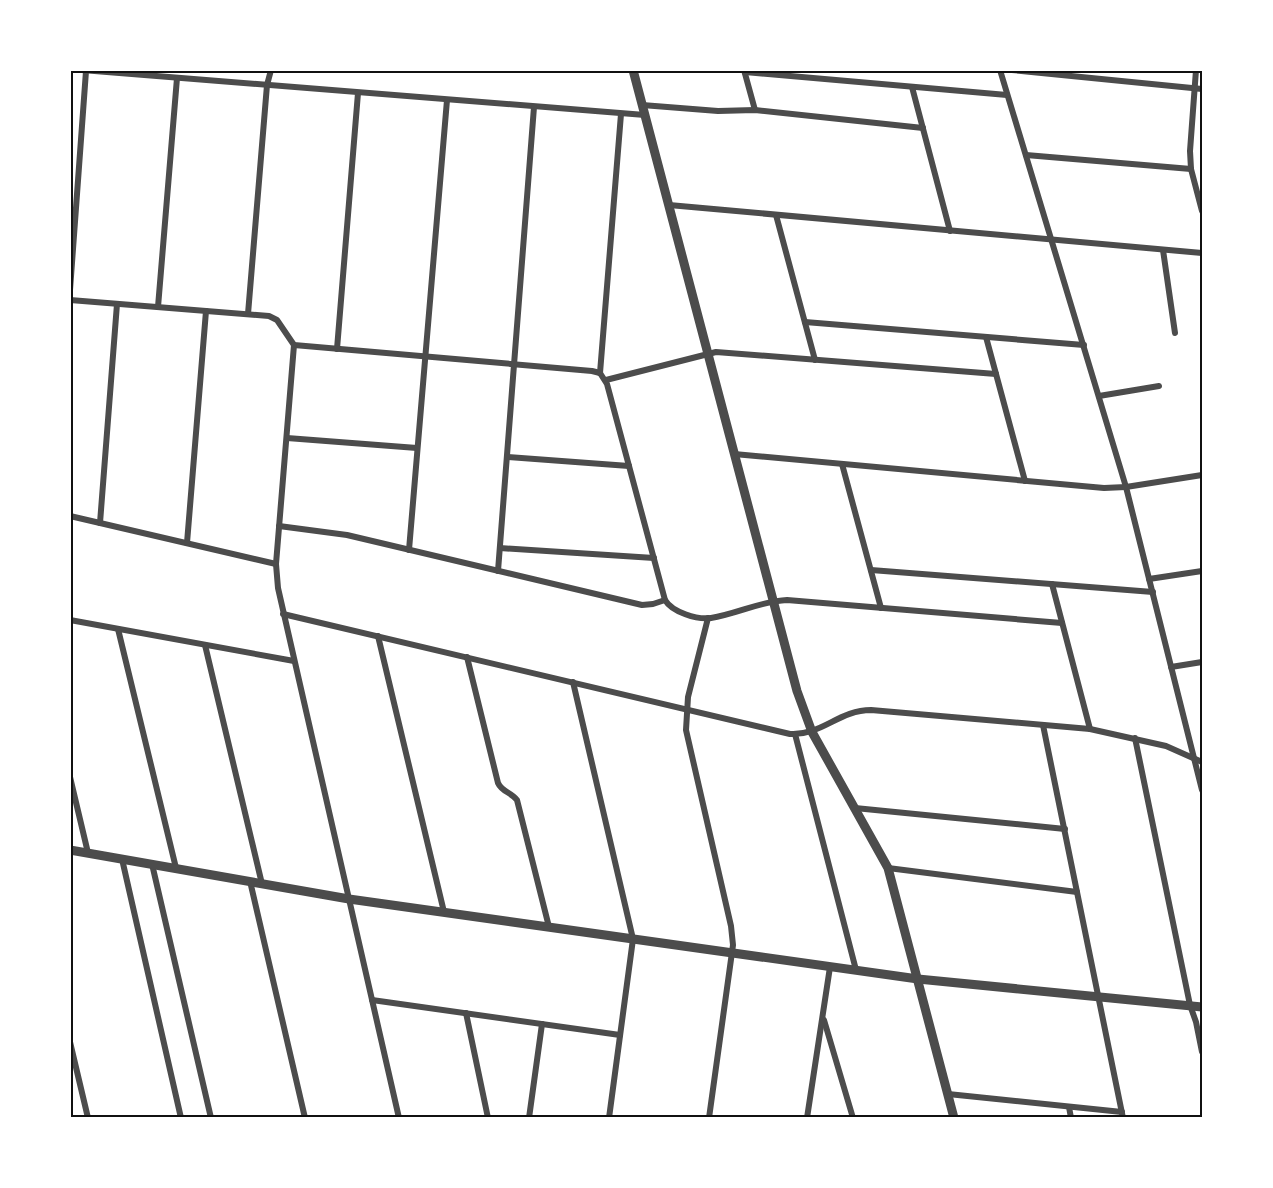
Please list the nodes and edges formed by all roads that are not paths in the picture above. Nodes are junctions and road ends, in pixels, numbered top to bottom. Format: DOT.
graph roads {
  1 [pos="82,70"];
  2 [pos="271,70"];
  3 [pos="633,70"];
  4 [pos="1000,70"];
  5 [pos="1012,70"];
  6 [pos="1196,70"];
  7 [pos="86,71"];
  8 [pos="744,71"];
  9 [pos="177,78"];
  10 [pos="267,85"];
  11 [pos="912,87"];
  12 [pos="1195,88"];
  13 [pos="1203,89"];
  14 [pos="358,93"];
  15 [pos="1007,95"];
  16 [pos="447,100"];
  17 [pos="642,105"];
  18 [pos="534,107"];
  19 [pos="755,110"];
  20 [pos="621,114"];
  21 [pos="645,115"];
  22 [pos="923,128"];
  23 [pos="1026,155"];
  24 [pos="1191,169"];
  25 [pos="669,205"];
  26 [pos="1203,211"];
  27 [pos="776,215"];
  28 [pos="950,231"];
  29 [pos="1053,240"];
  30 [pos="1163,250"];
  31 [pos="1203,253"];
  32 [pos="70,290"];
  33 [pos="70,300"];
  34 [pos="117,304"];
  35 [pos="158,307"];
  36 [pos="206,311"];
  37 [pos="248,314"];
  38 [pos="805,322"];
  39 [pos="1175,333"];
  40 [pos="986,337"];
  41 [pos="294,345"];
  42 [pos="1084,345"];
  43 [pos="337,348"];
  44 [pos="708,354"];
  45 [pos="425,356"];
  46 [pos="815,360"];
  47 [pos="514,364"];
  48 [pos="600,373"];
  49 [pos="996,374"];
  50 [pos="606,380"];
  51 [pos="1159,387"];
  52 [pos="1100,396"];
  53 [pos="287,438"];
  54 [pos="417,448"];
  55 [pos="734,454"];
  56 [pos="507,457"];
  57 [pos="842,464"];
  58 [pos="629,466"];
  59 [pos="1203,475"];
  60 [pos="1025,481"];
  61 [pos="1126,487"];
  62 [pos="70,516"];
  63 [pos="100,523"];
  64 [pos="279,526"];
  65 [pos="187,543"];
  66 [pos="500,548"];
  67 [pos="409,550"];
  68 [pos="654,558"];
  69 [pos="276,564"];
  70 [pos="871,570"];
  71 [pos="498,571"];
  72 [pos="1203,571"];
  73 [pos="1149,579"];
  74 [pos="1052,584"];
  75 [pos="1153,592"];
  76 [pos="665,600"];
  77 [pos="773,600"];
  78 [pos="881,608"];
  79 [pos="283,614"];
  80 [pos="708,618"];
  81 [pos="70,620"];
  82 [pos="1062,623"];
  83 [pos="118,628"];
  84 [pos="378,636"];
  85 [pos="205,645"];
  86 [pos="467,657"];
  87 [pos="294,661"];
  88 [pos="1203,662"];
  89 [pos="1171,667"];
  90 [pos="573,682"];
  91 [pos="686,709"];
  92 [pos="1044,724"];
  93 [pos="1090,729"];
  94 [pos="812,732"];
  95 [pos="795,734"];
  96 [pos="1135,738"];
  97 [pos="1194,758"];
  98 [pos="1203,762"];
  99 [pos="70,777"];
  100 [pos="1203,790"];
  101 [pos="855,808"];
  102 [pos="1065,829"];
  103 [pos="70,850"];
  104 [pos="88,853"];
  105 [pos="122,859"];
  106 [pos="152,864"];
  107 [pos="176,868"];
  108 [pos="888,868"];
  109 [pos="250,881"];
  110 [pos="262,884"];
  111 [pos="1077,892"];
  112 [pos="349,899"];
  113 [pos="444,912"];
  114 [pos="549,927"];
  115 [pos="633,939"];
  116 [pos="732,953"];
  117 [pos="830,967"];
  118 [pos="856,970"];
  119 [pos="918,979"];
  120 [pos="1098,997"];
  121 [pos="372,1000"];
  122 [pos="1190,1005"];
  123 [pos="1203,1006"];
  124 [pos="466,1013"];
  125 [pos="823,1017"];
  126 [pos="542,1024"];
  127 [pos="620,1035"];
  128 [pos="70,1042"];
  129 [pos="1203,1052"];
  130 [pos="948,1094"];
  131 [pos="1069,1107"];
  132 [pos="1122,1115"];
  133 [pos="88,1118"];
  134 [pos="181,1118"];
  135 [pos="211,1118"];
  136 [pos="305,1118"];
  137 [pos="399,1118"];
  138 [pos="488,1118"];
  139 [pos="529,1118"];
  140 [pos="609,1118"];
  141 [pos="709,1118"];
  142 [pos="807,1118"];
  143 [pos="853,1118"];
  144 [pos="954,1118"];
  145 [pos="1071,1118"];
  1 -- 7 [label="street"];
  2 -- 10 [label="street"];
  3 -- 17 [label="street"];
  4 -- 15 [label="street"];
  5 -- 12 [label="street"];
  6 -- 12 [label="street"];
  7 -- 9 [label="street"];
  7 -- 32 [label="street"];
  8 -- 11 [label="street"];
  8 -- 19 [label="street"];
  9 -- 10 [label="street"];
  9 -- 35 [label="street"];
  10 -- 14 [label="street"];
  10 -- 37 [label="street"];
  11 -- 15 [label="street"];
  11 -- 22 [label="street"];
  12 -- 13 [label="street"];
  12 -- 24 [label="street"];
  14 -- 16 [label="street"];
  14 -- 43 [label="street"];
  15 -- 23 [label="street"];
  16 -- 18 [label="street"];
  16 -- 45 [label="street"];
  17 -- 19 [label="street"];
  17 -- 21 [label="street"];
  18 -- 20 [label="street"];
  18 -- 47 [label="street"];
  19 -- 22 [label="street"];
  20 -- 21 [label="street"];
  20 -- 48 [label="street"];
  21 -- 25 [label="street"];
  22 -- 28 [label="street"];
  23 -- 24 [label="street"];
  23 -- 29 [label="street"];
  24 -- 26 [label="street"];
  25 -- 27 [label="street"];
  25 -- 44 [label="street"];
  27 -- 28 [label="street"];
  27 -- 38 [label="street"];
  28 -- 29 [label="street"];
  29 -- 30 [label="street"];
  29 -- 42 [label="street"];
  30 -- 31 [label="street"];
  30 -- 39 [label="street"];
  33 -- 34 [label="street"];
  34 -- 35 [label="street"];
  34 -- 63 [label="street"];
  35 -- 36 [label="street"];
  36 -- 37 [label="street"];
  36 -- 65 [label="street"];
  37 -- 41 [label="street"];
  38 -- 40 [label="street"];
  38 -- 46 [label="street"];
  40 -- 42 [label="street"];
  40 -- 49 [label="street"];
  41 -- 43 [label="street"];
  41 -- 53 [label="street"];
  42 -- 52 [label="street"];
  43 -- 45 [label="street"];
  44 -- 46 [label="street"];
  44 -- 50 [label="street"];
  44 -- 55 [label="street"];
  45 -- 47 [label="street"];
  45 -- 54 [label="street"];
  46 -- 49 [label="street"];
  47 -- 48 [label="street"];
  47 -- 56 [label="street"];
  48 -- 50 [label="street"];
  49 -- 60 [label="street"];
  50 -- 58 [label="street"];
  51 -- 52 [label="street"];
  52 -- 61 [label="street"];
  53 -- 54 [label="street"];
  53 -- 64 [label="street"];
  54 -- 67 [label="street"];
  55 -- 57 [label="street"];
  55 -- 77 [label="street"];
  56 -- 58 [label="street"];
  56 -- 66 [label="street"];
  57 -- 60 [label="street"];
  57 -- 70 [label="street"];
  58 -- 68 [label="street"];
  59 -- 61 [label="street"];
  60 -- 61 [label="street"];
  61 -- 73 [label="street"];
  62 -- 63 [label="street"];
  63 -- 65 [label="street"];
  64 -- 67 [label="street"];
  64 -- 69 [label="street"];
  65 -- 69 [label="street"];
  66 -- 68 [label="street"];
  66 -- 71 [label="street"];
  67 -- 71 [label="street"];
  68 -- 76 [label="street"];
  69 -- 79 [label="street"];
  70 -- 74 [label="street"];
  70 -- 78 [label="street"];
  71 -- 76 [label="street"];
  72 -- 73 [label="street"];
  73 -- 75 [label="street"];
  74 -- 75 [label="street"];
  74 -- 82 [label="street"];
  75 -- 89 [label="street"];
  76 -- 80 [label="street"];
  77 -- 78 [label="street"];
  77 -- 80 [label="street"];
  77 -- 94 [label="street"];
  78 -- 82 [label="street"];
  79 -- 84 [label="street"];
  79 -- 87 [label="street"];
  80 -- 91 [label="street"];
  81 -- 83 [label="street"];
  82 -- 93 [label="street"];
  83 -- 85 [label="street"];
  83 -- 107 [label="street"];
  84 -- 86 [label="street"];
  84 -- 113 [label="street"];
  85 -- 87 [label="street"];
  85 -- 110 [label="street"];
  86 -- 90 [label="street"];
  86 -- 114 [label="street"];
  87 -- 112 [label="street"];
  88 -- 89 [label="street"];
  89 -- 97 [label="street"];
  90 -- 91 [label="street"];
  90 -- 115 [label="street"];
  91 -- 95 [label="street"];
  91 -- 116 [label="street"];
  92 -- 93 [label="street"];
  92 -- 94 [label="street"];
  92 -- 102 [label="street"];
  93 -- 96 [label="street"];
  94 -- 95 [label="street"];
  94 -- 101 [label="street"];
  95 -- 118 [label="street"];
  96 -- 97 [label="street"];
  96 -- 122 [label="street"];
  97 -- 98 [label="street"];
  97 -- 100 [label="street"];
  99 -- 104 [label="street"];
  101 -- 102 [label="street"];
  101 -- 108 [label="street"];
  102 -- 111 [label="street"];
  103 -- 104 [label="street"];
  104 -- 105 [label="street"];
  105 -- 106 [label="street"];
  105 -- 134 [label="street"];
  106 -- 107 [label="street"];
  106 -- 135 [label="street"];
  107 -- 109 [label="street"];
  108 -- 111 [label="street"];
  108 -- 119 [label="street"];
  109 -- 110 [label="street"];
  109 -- 136 [label="street"];
  110 -- 112 [label="street"];
  111 -- 120 [label="street"];
  112 -- 113 [label="street"];
  112 -- 121 [label="street"];
  113 -- 114 [label="street"];
  114 -- 115 [label="street"];
  115 -- 116 [label="street"];
  115 -- 127 [label="street"];
  116 -- 117 [label="street"];
  116 -- 141 [label="street"];
  117 -- 118 [label="street"];
  117 -- 125 [label="street"];
  118 -- 119 [label="street"];
  119 -- 120 [label="street"];
  119 -- 130 [label="street"];
  120 -- 122 [label="street"];
  120 -- 132 [label="street"];
  121 -- 124 [label="street"];
  121 -- 137 [label="street"];
  122 -- 123 [label="street"];
  122 -- 129 [label="street"];
  124 -- 126 [label="street"];
  124 -- 138 [label="street"];
  125 -- 142 [label="street"];
  125 -- 143 [label="street"];
  126 -- 127 [label="street"];
  126 -- 139 [label="street"];
  127 -- 140 [label="street"];
  128 -- 133 [label="street"];
  130 -- 131 [label="street"];
  130 -- 144 [label="street"];
  131 -- 132 [label="street"];
  131 -- 145 [label="street"];
}
